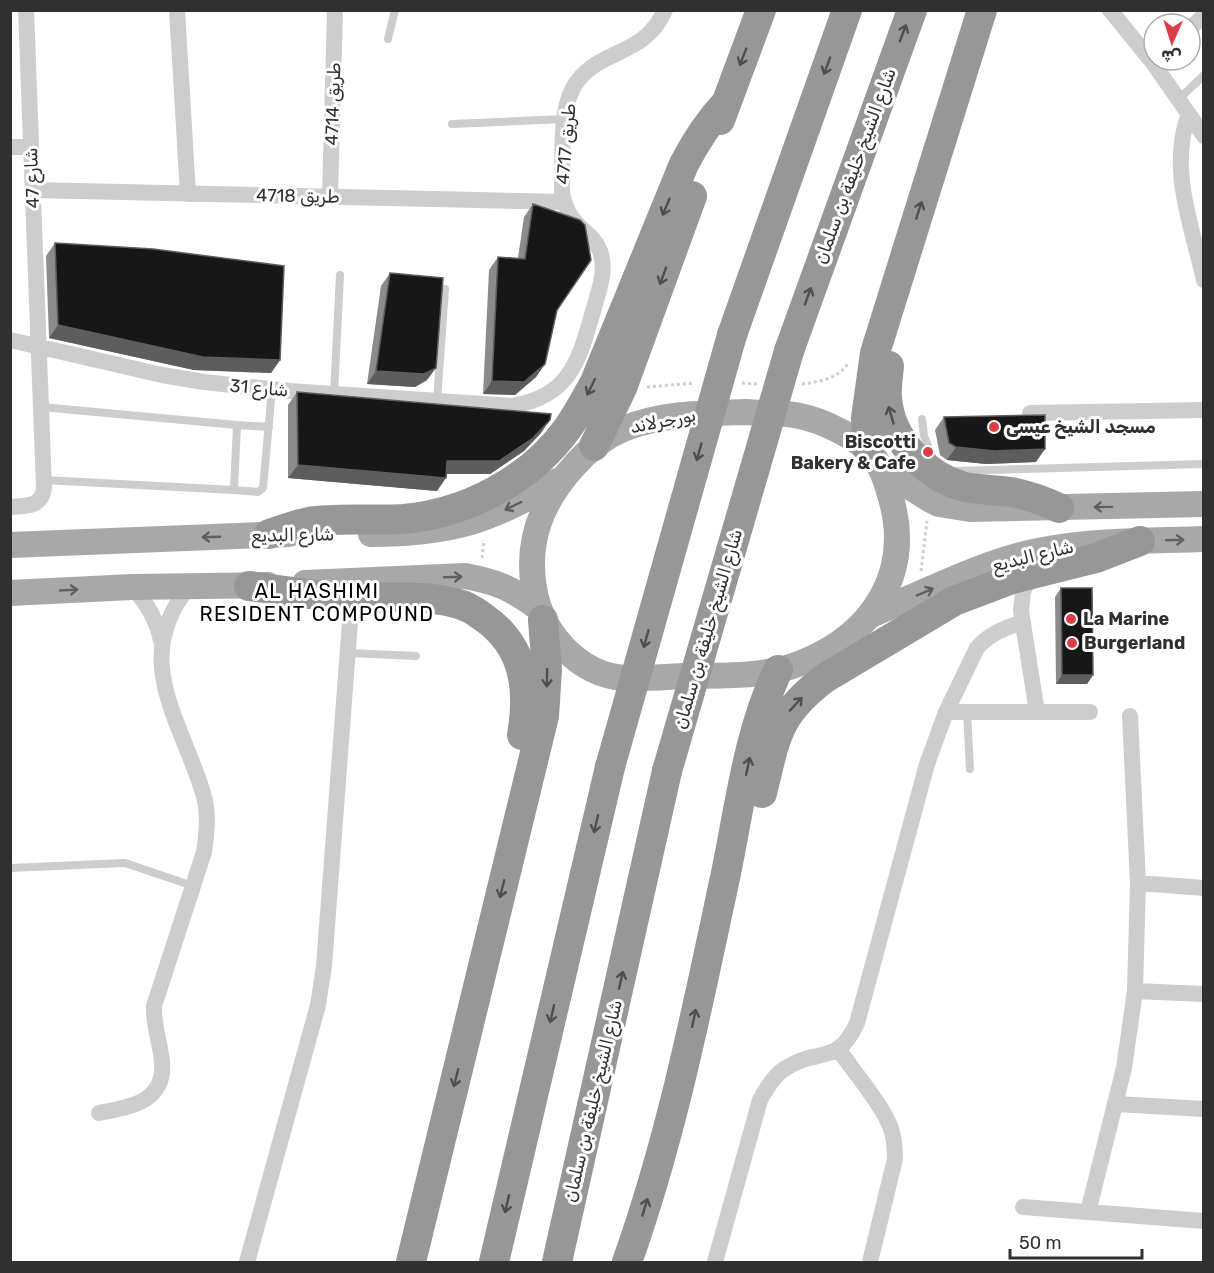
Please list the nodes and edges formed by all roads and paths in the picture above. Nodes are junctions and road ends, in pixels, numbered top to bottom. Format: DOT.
graph roads {
  1 [pos="26,10"];
  2 [pos="177,10"];
  3 [pos="335,10"];
  4 [pos="395,10"];
  5 [pos="761,10"];
  6 [pos="847,10"];
  7 [pos="912,10"];
  8 [pos="982,10"];
  9 [pos="1110,10"];
  10 [pos="660,13"];
  11 [pos="388,39"];
  12 [pos="1142,48"];
  13 [pos="1160,72"];
  14 [pos="1203,75"];
  15 [pos="1178,100"];
  16 [pos="726,103"];
  17 [pos="1188,116"];
  18 [pos="564,119"];
  19 [pos="452,124"];
  20 [pos="1203,136"];
  21 [pos="10,147"];
  22 [pos="31,147"];
  23 [pos="33,190"];
  24 [pos="189,194"];
  25 [pos="330,197"];
  26 [pos="564,202"];
  27 [pos="904,258"];
  28 [pos="1201,259"];
  29 [pos="340,275"];
  30 [pos="1203,280"];
  31 [pos="445,289"];
  32 [pos="10,340"];
  33 [pos="37,345"];
  34 [pos="272,390"];
  35 [pos="334,394"];
  36 [pos="437,401"];
  37 [pos="512,406"];
  38 [pos="41,407"];
  39 [pos="1203,410"];
  40 [pos="1030,413"];
  41 [pos="922,419"];
  42 [pos="237,425"];
  43 [pos="269,427"];
  44 [pos="594,446"];
  45 [pos="874,459"];
  46 [pos="1203,464"];
  47 [pos="564,477"];
  48 [pos="44,480"];
  49 [pos="234,490"];
  50 [pos="929,500"];
  51 [pos="1203,504"];
  52 [pos="10,507"];
  53 [pos="1059,508"];
  54 [pos="486,518"];
  55 [pos="269,534"];
  56 [pos="1203,539"];
  57 [pos="1140,541"];
  58 [pos="10,545"];
  59 [pos="1031,574"];
  60 [pos="479,579"];
  61 [pos="249,586"];
  62 [pos="132,587"];
  63 [pos="189,587"];
  64 [pos="985,589"];
  65 [pos="10,593"];
  66 [pos="919,595"];
  67 [pos="352,604"];
  68 [pos="540,613"];
  69 [pos="871,615"];
  70 [pos="1022,616"];
  71 [pos="162,645"];
  72 [pos="348,653"];
  73 [pos="416,656"];
  74 [pos="778,670"];
  75 [pos="946,712"];
  76 [pos="967,712"];
  77 [pos="1036,712"];
  78 [pos="1090,712"];
  79 [pos="1130,716"];
  80 [pos="970,770"];
  81 [pos="510,857"];
  82 [pos="10,868"];
  83 [pos="726,871"];
  84 [pos="1138,884"];
  85 [pos="193,886"];
  86 [pos="1203,888"];
  87 [pos="1135,991"];
  88 [pos="1203,994"];
  89 [pos="839,1050"];
  90 [pos="1116,1104"];
  91 [pos="1203,1108"];
  92 [pos="99,1113"];
  93 [pos="1023,1207"];
  94 [pos="1088,1212"];
  95 [pos="1203,1221"];
  96 [pos="247,1263"];
  97 [pos="411,1263"];
  98 [pos="494,1263"];
  99 [pos="557,1263"];
  100 [pos="627,1263"];
  101 [pos="715,1263"];
  102 [pos="870,1263"];
  1 -- 22 [label="street, شارع 47"];
  2 -- 24 [label="street"];
  3 -- 25 [label="street, طريق 4714"];
  4 -- 11 [label="lane"];
  5 -- 16 [label="highway, one-way"];
  6 -- 98 [label="highway, one-way, bridge"];
  99 -- 7 [label="highway, شارع الشيخ خليفة بن سلمان, one-way, bridge"];
  27 -- 8 [label="highway, one-way"];
  9 -- 12 [label="street"];
  10 -- 18 [label="street, طريق 4717"];
  13 -- 15 [label="street"];
  14 -- 15 [label="lane"];
  15 -- 17 [label="street"];
  16 -- 44 [label="highway, one-way"];
  16 -- 55 [label="highway, one-way"];
  17 -- 20 [label="street"];
  17 -- 28 [label="street"];
  18 -- 19 [label="lane"];
  18 -- 26 [label="street, طريق 4717"];
  21 -- 22 [label="street"];
  22 -- 23 [label="street, شارع 47"];
  23 -- 24 [label="street, طريق 4718"];
  23 -- 33 [label="street, شارع 47"];
  24 -- 25 [label="street, طريق 4718"];
  25 -- 26 [label="street, طريق 4718"];
  26 -- 37 [label="street, طريق 4717"];
  27 -- 45 [label="highway"];
  53 -- 27 [label="highway, one-way"];
  28 -- 30 [label="street"];
  29 -- 35 [label="lane"];
  31 -- 36 [label="lane"];
  32 -- 33 [label="street, شارع 31"];
  33 -- 34 [label="street, شارع 31"];
  33 -- 38 [label="street, شارع 47"];
  34 -- 35 [label="street, شارع 31"];
  34 -- 43 [label="lane"];
  35 -- 36 [label="street, شارع 31"];
  36 -- 37 [label="street, شارع 31"];
  38 -- 42 [label="lane"];
  38 -- 48 [label="street, شارع 47"];
  39 -- 40 [label="street"];
  41 -- 46 [label="lane"];
  42 -- 43 [label="lane"];
  42 -- 49 [label="lane"];
  43 -- 49 [label="lane"];
  44 -- 45 [label="main road, بورجرلاند"];
  44 -- 47 [label="main road, بورجرلاند"];
  45 -- 50 [label="main road"];
  45 -- 69 [label="main road, بورجرلاند"];
  47 -- 54 [label="main road, شارع البديع, one-way"];
  47 -- 68 [label="main road, بورجرلاند"];
  48 -- 49 [label="lane"];
  48 -- 52 [label="street"];
  50 -- 53 [label="main road"];
  50 -- 66 [label="path"];
  51 -- 53 [label="main road, one-way"];
  54 -- 55 [label="main road, شارع البديع"];
  54 -- 60 [label="path"];
  55 -- 58 [label="main road, شارع البديع, one-way"];
  57 -- 56 [label="main road, شارع البديع, one-way"];
  57 -- 59 [label="highway"];
  66 -- 57 [label="main road, شارع البديع, one-way"];
  59 -- 64 [label="highway"];
  59 -- 70 [label="street"];
  61 -- 60 [label="main road, one-way"];
  60 -- 68 [label="main road"];
  61 -- 63 [label="main road"];
  61 -- 67 [label="highway"];
  62 -- 63 [label="main road"];
  65 -- 62 [label="main road, one-way"];
  62 -- 71 [label="street"];
  63 -- 71 [label="street"];
  64 -- 70 [label="street"];
  83 -- 64 [label="highway, one-way"];
  66 -- 69 [label="main road, شارع البديع"];
  67 -- 72 [label="street"];
  67 -- 81 [label="highway"];
  68 -- 74 [label="main road, بورجرلاند"];
  68 -- 81 [label="highway, one-way"];
  69 -- 74 [label="main road, بورجرلاند"];
  70 -- 75 [label="street"];
  70 -- 77 [label="street"];
  71 -- 85 [label="street"];
  72 -- 73 [label="lane"];
  72 -- 96 [label="street"];
  83 -- 74 [label="highway, one-way"];
  75 -- 76 [label="street"];
  75 -- 89 [label="street"];
  76 -- 77 [label="street"];
  76 -- 80 [label="lane"];
  77 -- 78 [label="street"];
  79 -- 84 [label="street"];
  81 -- 97 [label="highway, one-way"];
  82 -- 85 [label="lane"];
  100 -- 83 [label="highway, one-way"];
  84 -- 86 [label="street"];
  84 -- 87 [label="street"];
  85 -- 92 [label="street"];
  87 -- 88 [label="street"];
  87 -- 90 [label="street"];
  89 -- 101 [label="street"];
  89 -- 102 [label="street"];
  90 -- 91 [label="street"];
  90 -- 94 [label="street"];
  93 -- 94 [label="street"];
  94 -- 95 [label="street"];
}
